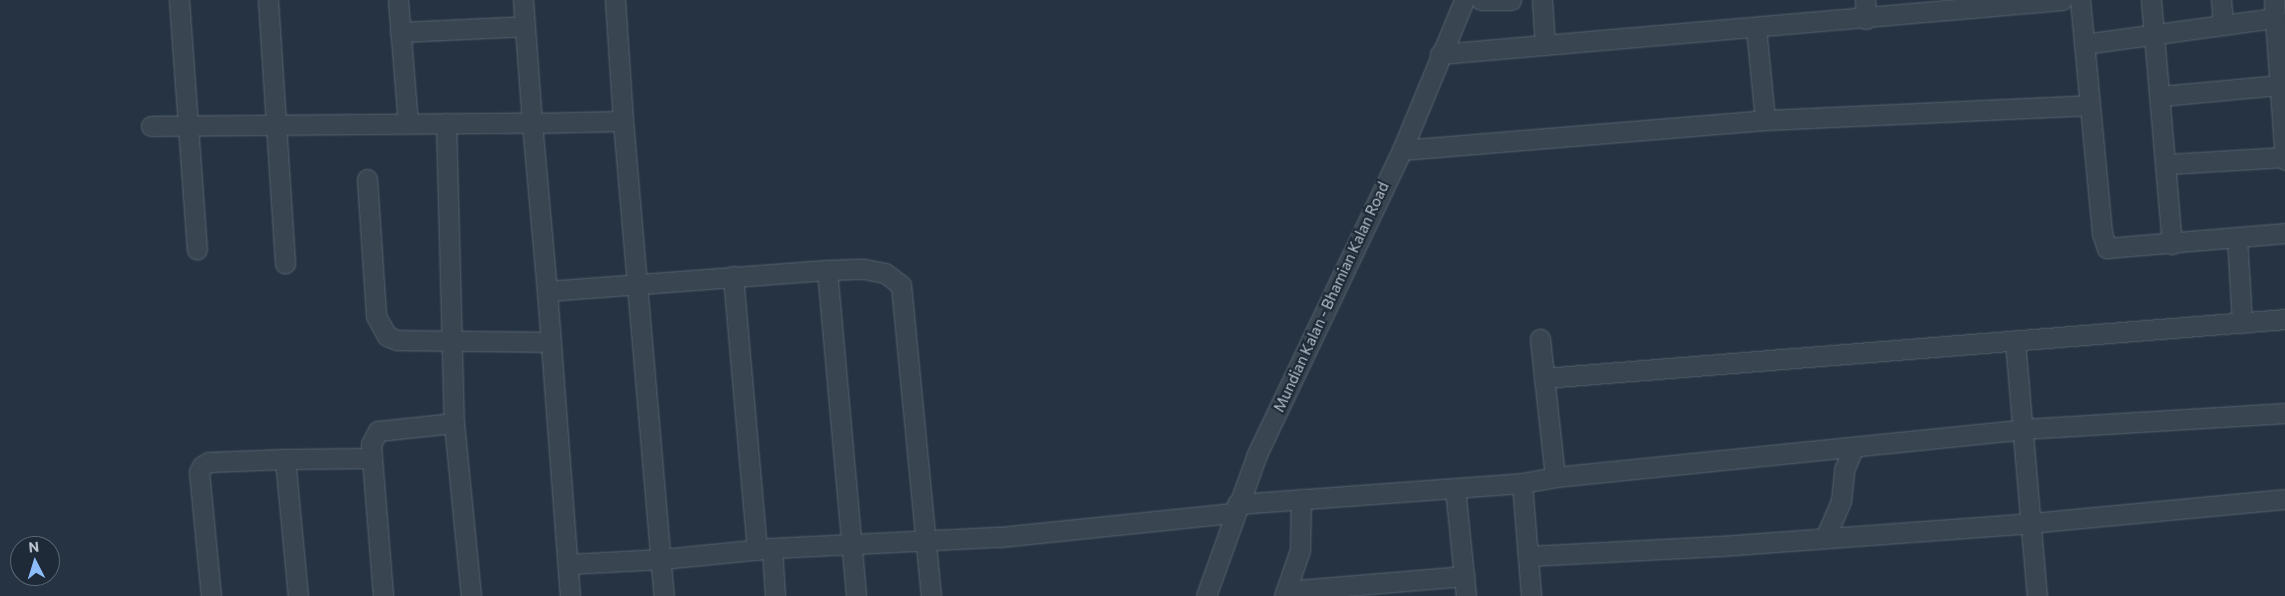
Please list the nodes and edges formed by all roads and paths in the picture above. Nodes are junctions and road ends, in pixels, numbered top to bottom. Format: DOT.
graph roads {
  1 [pos="179,0"];
  2 [pos="268,0"];
  3 [pos="398,0"];
  4 [pos="523,0"];
  5 [pos="615,0"];
  6 [pos="1464,0"];
  7 [pos="1481,0"];
  8 [pos="1511,0"];
  9 [pos="1542,0"];
  10 [pos="2062,0"];
  11 [pos="2080,0"];
  12 [pos="2151,0"];
  13 [pos="2221,0"];
  14 [pos="2015,2"];
  15 [pos="1866,9"];
  16 [pos="2274,9"];
  17 [pos="2223,25"];
  18 [pos="525,26"];
  19 [pos="1756,28"];
  20 [pos="400,32"];
  21 [pos="2154,34"];
  22 [pos="2084,44"];
  23 [pos="1545,45"];
  24 [pos="1440,54"];
  25 [pos="2280,85"];
  26 [pos="2161,96"];
  27 [pos="2090,106"];
  28 [pos="1765,120"];
  29 [pos="624,121"];
  30 [pos="276,123"];
  31 [pos="446,123"];
  32 [pos="532,123"];
  33 [pos="408,124"];
  34 [pos="188,125"];
  35 [pos="150,126"];
  36 [pos="1402,150"];
  37 [pos="2285,157"];
  38 [pos="2285,160"];
  39 [pos="2168,164"];
  40 [pos="367,179"];
  41 [pos="2285,233"];
  42 [pos="2237,238"];
  43 [pos="2172,244"];
  44 [pos="198,249"];
  45 [pos="285,263"];
  46 [pos="828,270"];
  47 [pos="733,276"];
  48 [pos="638,284"];
  49 [pos="546,291"];
  50 [pos="2285,319"];
  51 [pos="2242,322"];
  52 [pos="1540,339"];
  53 [pos="453,340"];
  54 [pos="2015,341"];
  55 [pos="551,342"];
  56 [pos="1544,378"];
  57 [pos="2285,413"];
  58 [pos="454,424"];
  59 [pos="2024,429"];
  60 [pos="1854,447"];
  61 [pos="285,458"];
  62 [pos="372,458"];
  63 [pos="1555,477"];
  64 [pos="1522,483"];
  65 [pos="1455,488"];
  66 [pos="1301,499"];
  67 [pos="2285,499"];
  68 [pos="1236,508"];
  69 [pos="2031,523"];
  70 [pos="1825,538"];
  71 [pos="926,543"];
  72 [pos="853,546"];
  73 [pos="764,549"];
  74 [pos="1528,556"];
  75 [pos="662,560"];
  76 [pos="568,564"];
  77 [pos="1464,576"];
  78 [pos="1285,593"];
  79 [pos="211,596"];
  80 [pos="298,596"];
  81 [pos="383,596"];
  82 [pos="471,596"];
  83 [pos="570,596"];
  84 [pos="664,596"];
  85 [pos="775,596"];
  86 [pos="856,596"];
  87 [pos="931,596"];
  88 [pos="1206,596"];
  89 [pos="1466,596"];
  90 [pos="1531,596"];
  91 [pos="2037,596"];
  1 -- 34 [label="street"];
  2 -- 30 [label="street"];
  3 -- 20 [label="street"];
  4 -- 18 [label="street"];
  5 -- 29 [label="street"];
  6 -- 24 [label="street, Mundian Kalan - Bhamian Kalan Road"];
  7 -- 8 [label="street"];
  9 -- 23 [label="street"];
  10 -- 14 [label="street"];
  11 -- 22 [label="street"];
  12 -- 21 [label="street"];
  13 -- 17 [label="street"];
  14 -- 15 [label="street"];
  15 -- 19 [label="street"];
  16 -- 17 [label="street"];
  16 -- 25 [label="street"];
  17 -- 21 [label="street"];
  18 -- 20 [label="street"];
  18 -- 32 [label="street"];
  19 -- 23 [label="street"];
  19 -- 28 [label="street"];
  20 -- 33 [label="street"];
  21 -- 22 [label="street"];
  21 -- 26 [label="street"];
  22 -- 27 [label="street"];
  23 -- 24 [label="street"];
  24 -- 36 [label="street, Mundian Kalan - Bhamian Kalan Road"];
  25 -- 26 [label="street"];
  25 -- 37 [label="street"];
  26 -- 39 [label="street"];
  27 -- 28 [label="street"];
  27 -- 43 [label="street"];
  28 -- 36 [label="street"];
  29 -- 32 [label="street"];
  29 -- 48 [label="street"];
  30 -- 33 [label="street"];
  30 -- 34 [label="street"];
  30 -- 45 [label="street"];
  31 -- 32 [label="street"];
  31 -- 33 [label="street"];
  31 -- 53 [label="street"];
  32 -- 49 [label="street"];
  34 -- 35 [label="street"];
  34 -- 44 [label="street"];
  36 -- 68 [label="street, Mundian Kalan - Bhamian Kalan Road"];
  37 -- 38 [label="street"];
  37 -- 39 [label="street"];
  39 -- 43 [label="street"];
  40 -- 53 [label="street"];
  41 -- 42 [label="street"];
  42 -- 43 [label="street"];
  42 -- 51 [label="street"];
  46 -- 47 [label="street"];
  46 -- 71 [label="street"];
  46 -- 72 [label="street"];
  47 -- 48 [label="street"];
  47 -- 73 [label="street"];
  48 -- 49 [label="street"];
  48 -- 75 [label="street"];
  49 -- 55 [label="street"];
  50 -- 51 [label="street"];
  51 -- 54 [label="street"];
  52 -- 56 [label="street"];
  53 -- 55 [label="street"];
  53 -- 58 [label="street"];
  54 -- 56 [label="street"];
  54 -- 59 [label="street"];
  55 -- 76 [label="street"];
  56 -- 63 [label="street"];
  57 -- 59 [label="street"];
  58 -- 62 [label="street"];
  58 -- 82 [label="street"];
  59 -- 60 [label="street"];
  59 -- 69 [label="street"];
  60 -- 63 [label="street"];
  60 -- 70 [label="street"];
  61 -- 62 [label="street"];
  61 -- 79 [label="street"];
  61 -- 80 [label="street"];
  62 -- 81 [label="street"];
  63 -- 64 [label="street"];
  64 -- 65 [label="street"];
  64 -- 74 [label="street"];
  65 -- 66 [label="street"];
  65 -- 77 [label="street"];
  66 -- 68 [label="street"];
  66 -- 78 [label="street"];
  67 -- 69 [label="street"];
  68 -- 71 [label="street"];
  68 -- 88 [label="street, Mundian Kalan - Bhamian Kalan Road"];
  69 -- 70 [label="street"];
  69 -- 91 [label="street"];
  70 -- 74 [label="street"];
  71 -- 72 [label="street"];
  71 -- 87 [label="street"];
  72 -- 73 [label="street"];
  72 -- 86 [label="street"];
  73 -- 75 [label="street"];
  73 -- 85 [label="street"];
  74 -- 90 [label="street"];
  75 -- 76 [label="street"];
  75 -- 84 [label="street"];
  76 -- 83 [label="street"];
  77 -- 78 [label="street"];
  77 -- 89 [label="street"];
}
